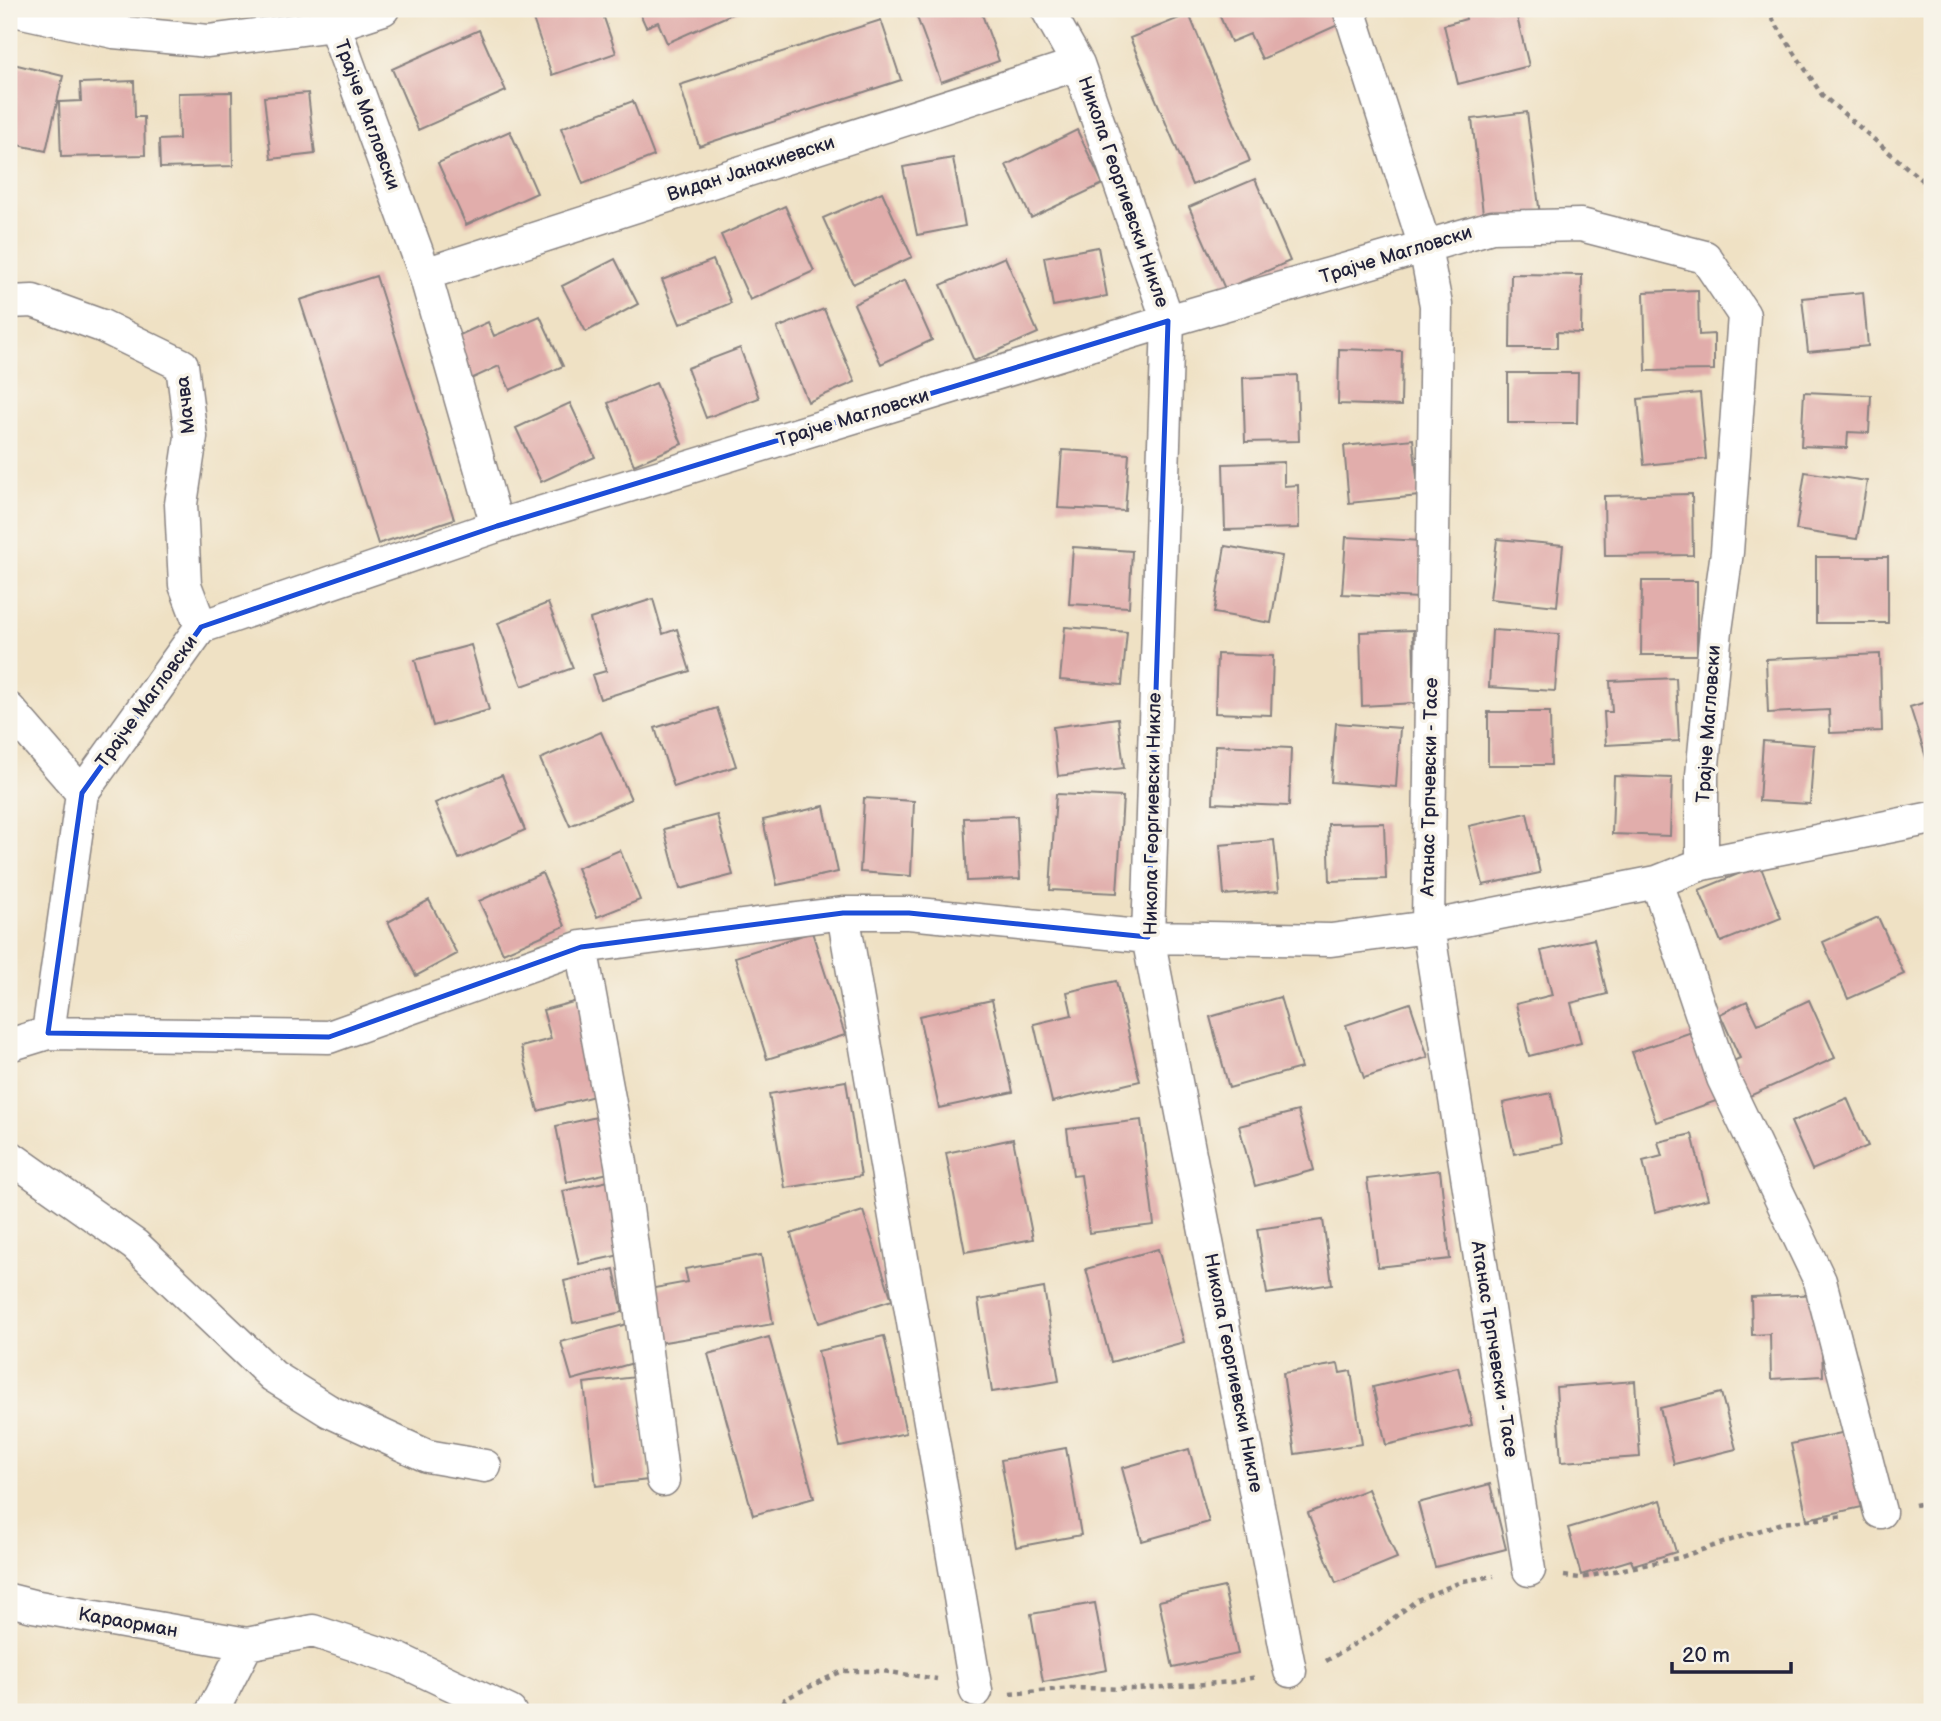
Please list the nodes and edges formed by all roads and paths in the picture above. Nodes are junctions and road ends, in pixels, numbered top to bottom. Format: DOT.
graph roads {
  1 [pos="9,9"];
  2 [pos="383,9"];
  3 [pos="1047,9"];
  4 [pos="1349,9"];
  5 [pos="1766,9"];
  6 [pos="334,25"];
  7 [pos="1078,64"];
  8 [pos="1932,189"];
  9 [pos="1425,247"];
  10 [pos="425,274"];
  11 [pos="9,302"];
  12 [pos="1168,321"];
  13 [pos="497,526"];
  14 [pos="201,627"];
  15 [pos="9,709"];
  16 [pos="82,793"];
  17 [pos="1932,818"];
  18 [pos="1702,864"];
  19 [pos="1657,882"];
  20 [pos="843,912"];
  21 [pos="1428,927"];
  22 [pos="1149,937"];
  23 [pos="581,947"];
  24 [pos="48,1033"];
  25 [pos="9,1045"];
  26 [pos="9,1156"];
  27 [pos="485,1466"];
  28 [pos="663,1480"];
  29 [pos="1932,1501"];
  30 [pos="1880,1513"];
  31 [pos="1529,1570"];
  32 [pos="9,1600"];
  33 [pos="247,1644"];
  34 [pos="1290,1671"];
  35 [pos="976,1691"];
  36 [pos="212,1712"];
  37 [pos="510,1712"];
  38 [pos="779,1712"];
  1 -- 6 [label="street"];
  2 -- 6 [label="street"];
  3 -- 7 [label="street, Никола Георгиевски Никле"];
  4 -- 9 [label="street, Атанас Трпчевски - Тасе"];
  5 -- 8 [label="path"];
  6 -- 10 [label="street, Трајче Магловски"];
  7 -- 10 [label="street, Видан Јанакиевски"];
  7 -- 12 [label="street, Никола Георгиевски Никле"];
  9 -- 12 [label="street, Трајче Магловски"];
  9 -- 18 [label="street, Трајче Магловски"];
  9 -- 21 [label="street, Атанас Трпчевски - Тасе"];
  10 -- 13 [label="street, Трајче Магловски"];
  11 -- 14 [label="street, Мачва"];
  12 -- 13 [label="street, Трајче Магловски"];
  12 -- 22 [label="street, Никола Георгиевски Никле"];
  13 -- 14 [label="street, Трајче Магловски"];
  14 -- 16 [label="street, Трајче Магловски"];
  15 -- 16 [label="street"];
  16 -- 24 [label="street"];
  17 -- 18 [label="street"];
  18 -- 19 [label="street"];
  19 -- 21 [label="street"];
  19 -- 30 [label="street"];
  20 -- 22 [label="street"];
  20 -- 23 [label="street"];
  20 -- 35 [label="street"];
  21 -- 22 [label="street"];
  21 -- 31 [label="street, Атанас Трпчевски - Тасе"];
  22 -- 34 [label="street, Никола Георгиевски Никле"];
  23 -- 24 [label="street"];
  23 -- 28 [label="street"];
  24 -- 25 [label="street"];
  26 -- 27 [label="street"];
  29 -- 30 [label="path"];
  30 -- 31 [label="path"];
  31 -- 34 [label="path"];
  32 -- 33 [label="street, Караорман"];
  33 -- 36 [label="street"];
  33 -- 37 [label="street"];
  34 -- 35 [label="path"];
  35 -- 38 [label="path"];
}
